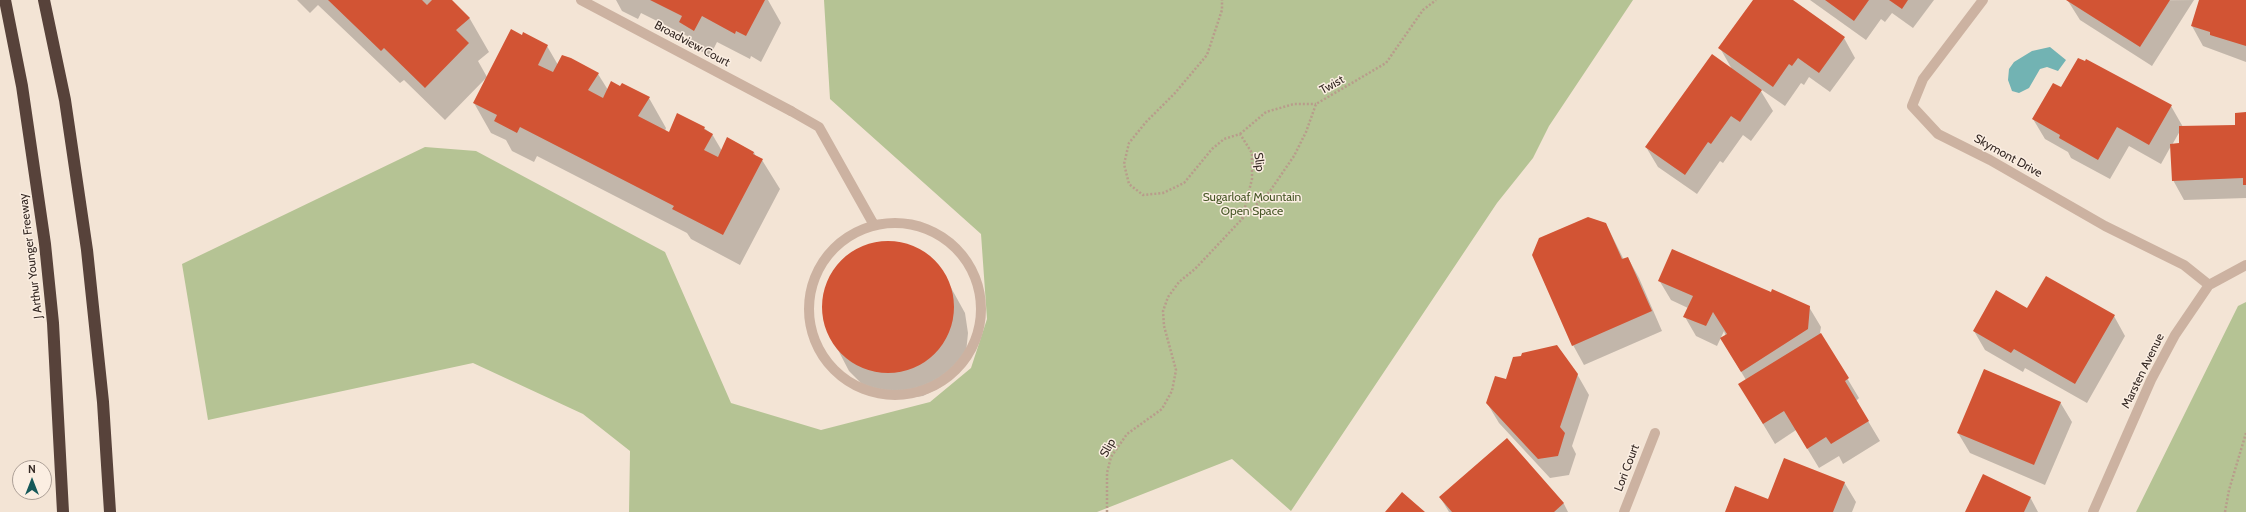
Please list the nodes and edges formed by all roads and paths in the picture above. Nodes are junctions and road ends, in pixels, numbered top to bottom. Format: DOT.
graph roads {
  1 [pos="5,0"];
  2 [pos="44,0"];
  3 [pos="581,0"];
  4 [pos="1222,0"];
  5 [pos="1436,0"];
  6 [pos="1984,0"];
  7 [pos="1316,104"];
  8 [pos="1240,134"];
  9 [pos="1242,219"];
  10 [pos="874,225"];
  11 [pos="2246,264"];
  12 [pos="2209,285"];
  13 [pos="1655,433"];
  14 [pos="2246,433"];
  15 [pos="63,512"];
  16 [pos="110,512"];
  17 [pos="1107,512"];
  18 [pos="1624,512"];
  19 [pos="2093,512"];
  20 [pos="2225,512"];
  1 -- 15 [label="highway, J Arthur Younger Freeway"];
  2 -- 16 [label="highway"];
  3 -- 10 [label="street, Broadview Court"];
  4 -- 8 [label="path"];
  5 -- 7 [label="path, Twist"];
  6 -- 12 [label="street, Skymont Drive"];
  7 -- 8 [label="path"];
  7 -- 9 [label="path, Twist"];
  8 -- 9 [label="path, Slip"];
  9 -- 17 [label="path, Slip"];
  10 -- 10 [label="street"];
  11 -- 12 [label="street, Marsten Avenue"];
  12 -- 19 [label="street, Marsten Avenue"];
  13 -- 18 [label="street, Lori Court"];
  14 -- 20 [label="path"];
}
